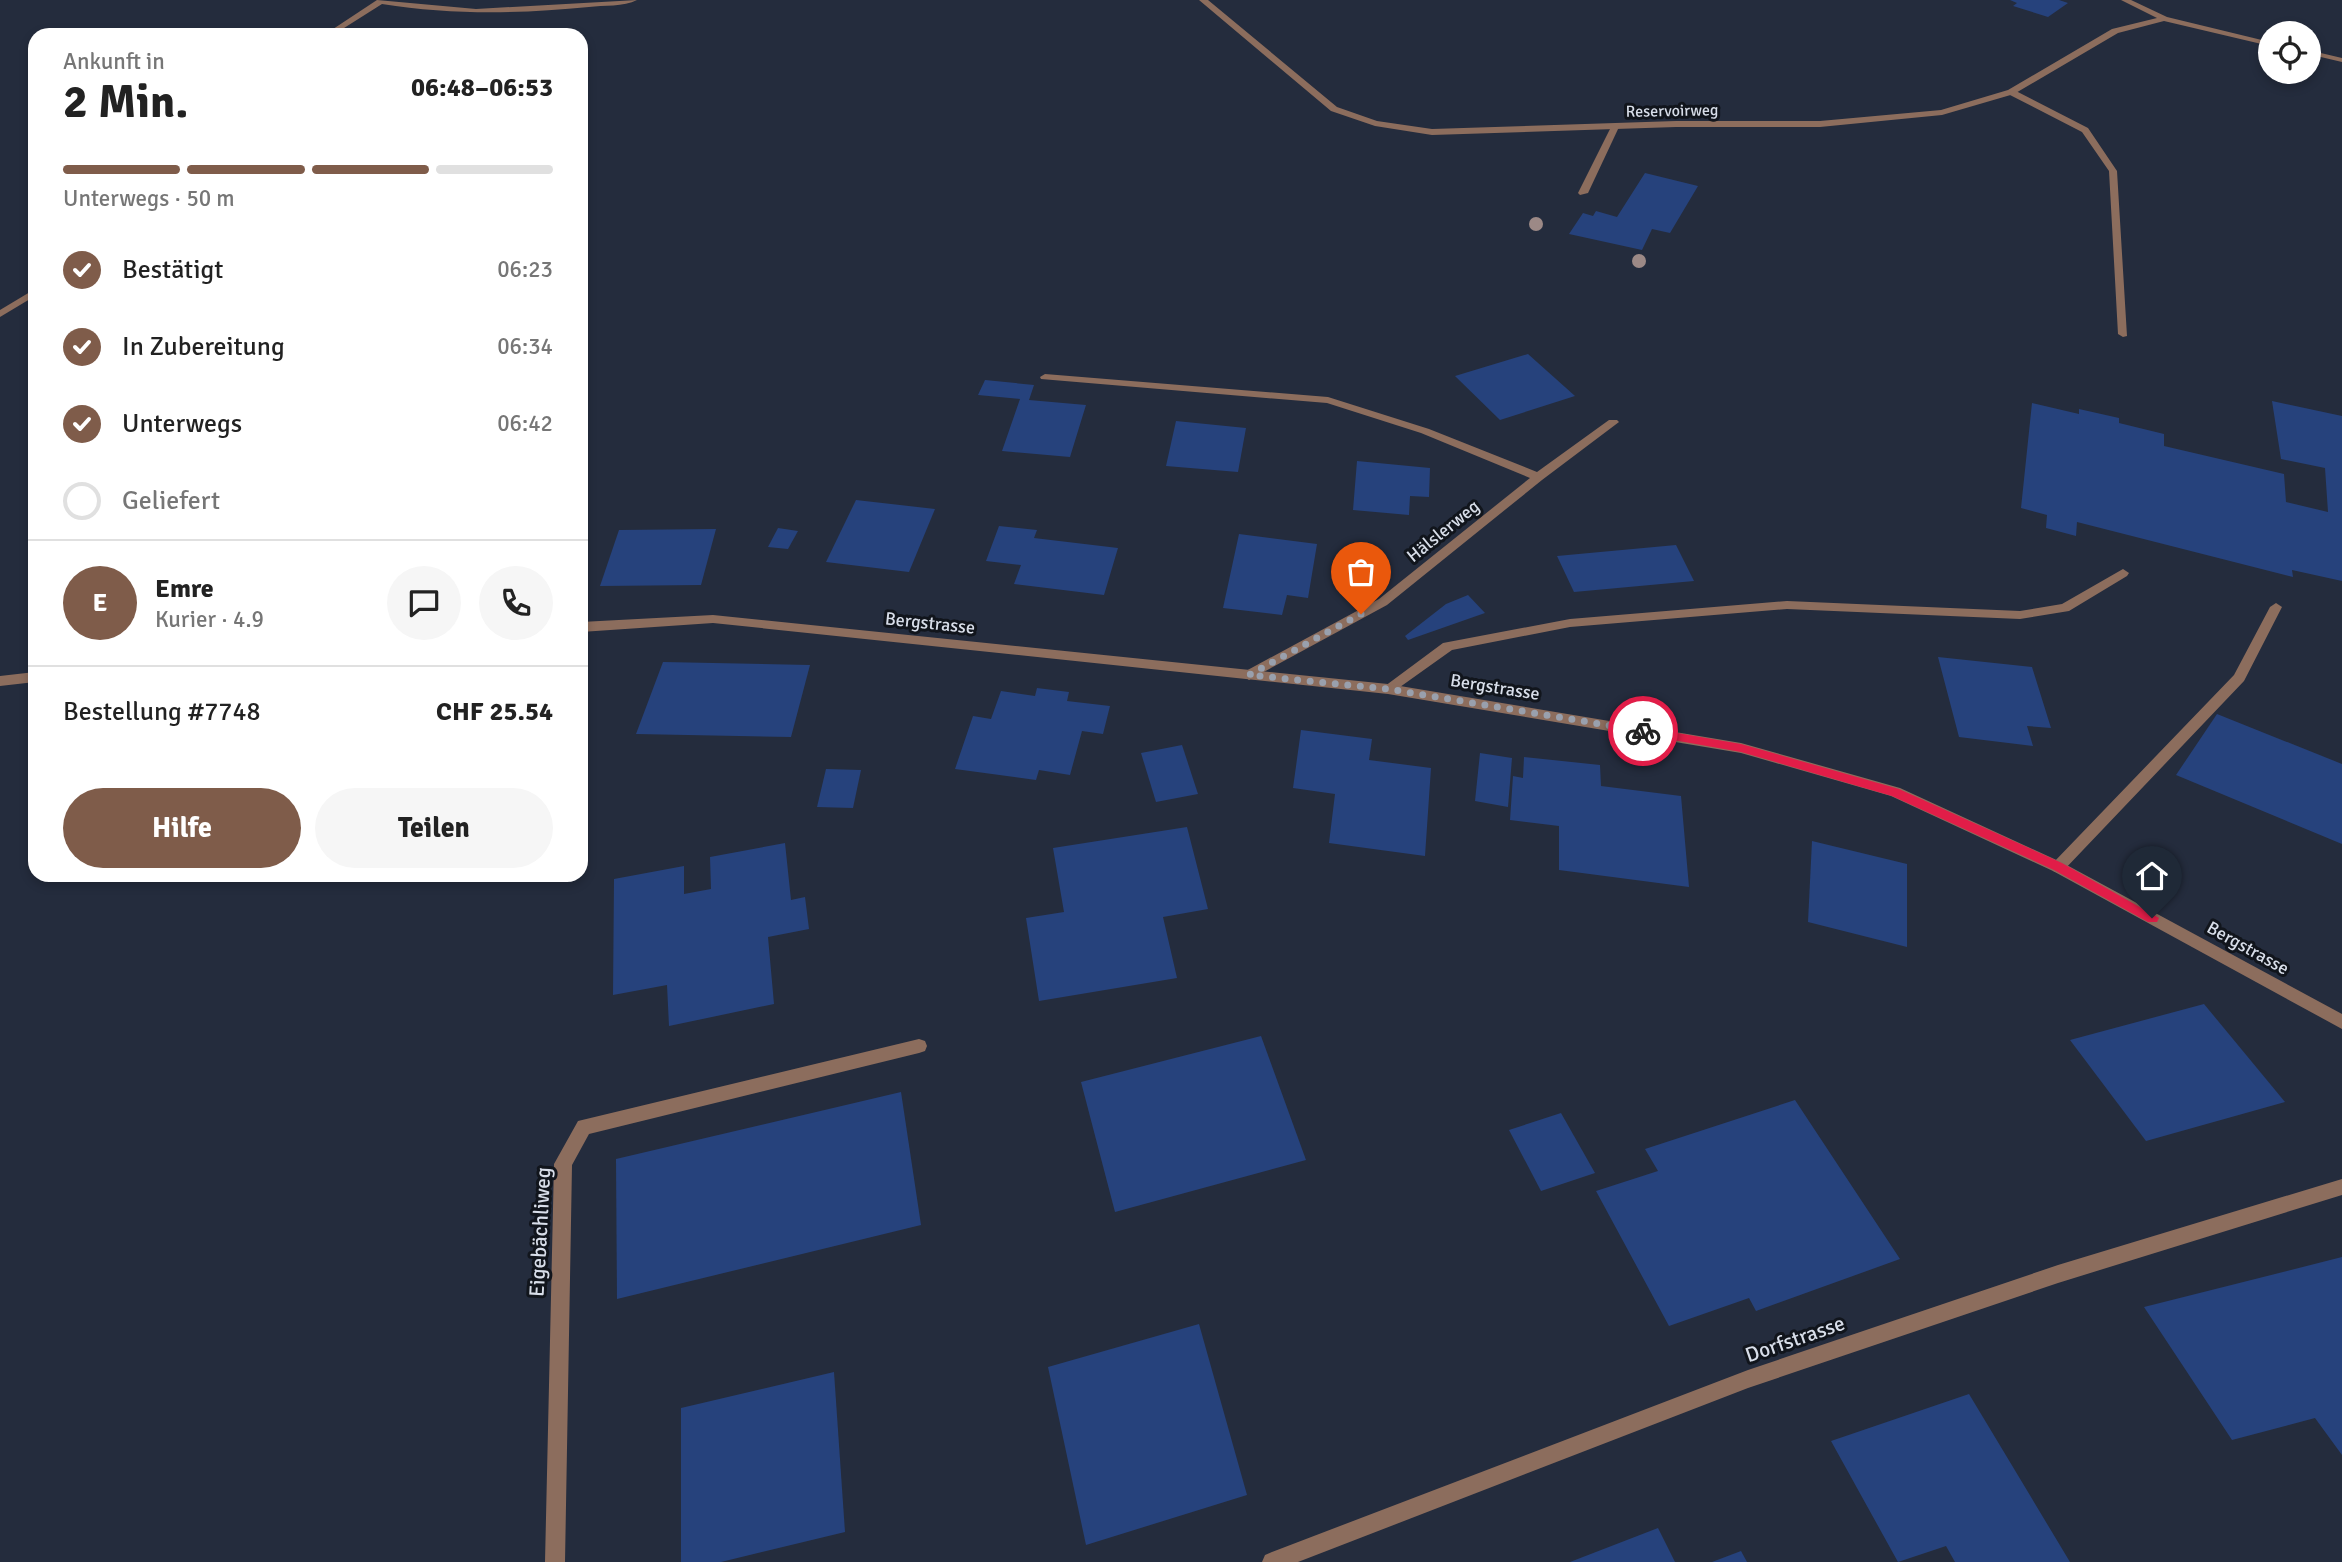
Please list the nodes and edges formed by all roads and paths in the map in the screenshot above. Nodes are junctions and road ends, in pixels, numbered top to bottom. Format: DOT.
graph roads {
  1 [pos="633,0"];
  2 [pos="1203,0"];
  3 [pos="2125,0"];
  4 [pos="381,1"];
  5 [pos="2164,19"];
  6 [pos="339,28"];
  7 [pos="2258,41"];
  8 [pos="2321,55"];
  9 [pos="2342,60"];
  10 [pos="2011,92"];
  11 [pos="1615,127"];
  12 [pos="1583,193"];
  13 [pos="28,296"];
  14 [pos="0,314"];
  15 [pos="2123,334"];
  16 [pos="1045,376"];
  17 [pos="1613,422"];
  18 [pos="1538,477"];
  19 [pos="2123,573"];
  20 [pos="2276,607"];
  21 [pos="588,627"];
  22 [pos="1249,675"];
  23 [pos="28,678"];
  24 [pos="0,681"];
  25 [pos="1388,689"];
  26 [pos="2058,867"];
  27 [pos="2342,1022"];
  28 [pos="919,1046"];
  29 [pos="2342,1187"];
  30 [pos="555,1562"];
  31 [pos="1272,1562"];
  1 -- 4 [label="street"];
  2 -- 11 [label="street, Reservoirweg"];
  3 -- 5 [label="street, Reservoirweg"];
  4 -- 6 [label="street"];
  5 -- 7 [label="street, Reservoirweg"];
  5 -- 10 [label="street, Reservoirweg"];
  8 -- 9 [label="street"];
  10 -- 11 [label="street, Reservoirweg"];
  10 -- 15 [label="street"];
  11 -- 12 [label="street"];
  13 -- 14 [label="street"];
  16 -- 18 [label="street"];
  17 -- 18 [label="street, Hälslerweg"];
  18 -- 22 [label="street, Hälslerweg"];
  19 -- 25 [label="street"];
  20 -- 26 [label="street"];
  21 -- 22 [label="street, Bergstrasse"];
  22 -- 25 [label="street, Bergstrasse"];
  23 -- 24 [label="street"];
  25 -- 26 [label="street, Bergstrasse"];
  26 -- 27 [label="street, Bergstrasse"];
  28 -- 30 [label="street, Eigebächliweg"];
  29 -- 31 [label="street, Dorfstrasse"];
}
